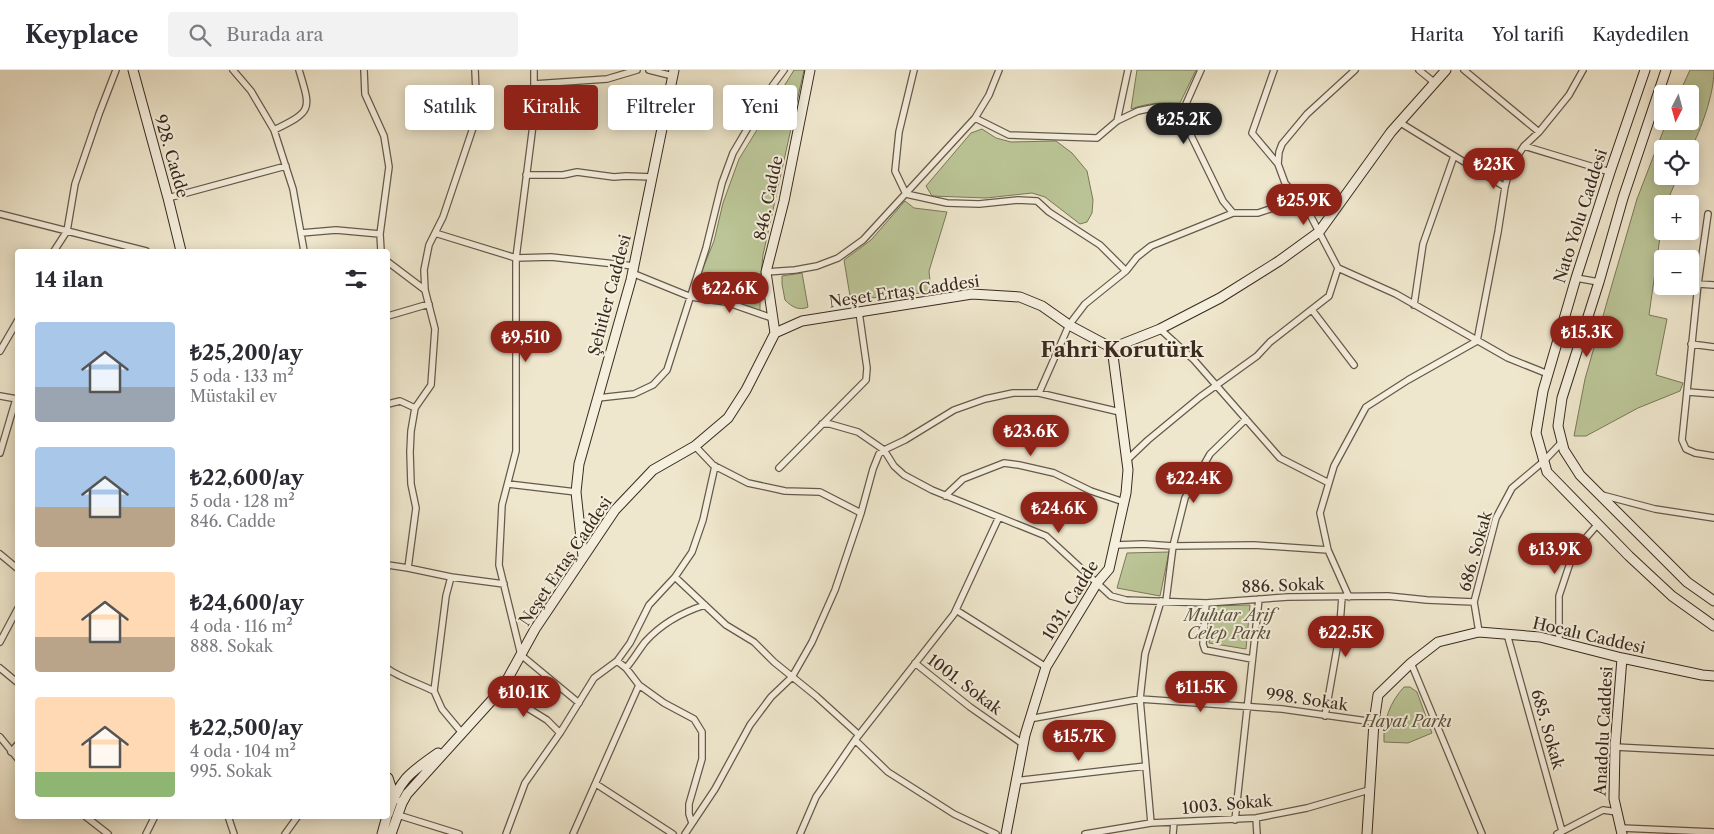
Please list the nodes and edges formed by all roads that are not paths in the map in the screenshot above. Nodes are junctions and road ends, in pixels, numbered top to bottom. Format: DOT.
graph roads {
  1 [pos="116,70"];
  2 [pos="133,70"];
  3 [pos="233,70"];
  4 [pos="299,70"];
  5 [pos="364,70"];
  6 [pos="475,70"];
  7 [pos="534,70"];
  8 [pos="637,70"];
  9 [pos="650,70"];
  10 [pos="784,70"];
  11 [pos="810,70"];
  12 [pos="914,70"];
  13 [pos="999,70"];
  14 [pos="1128,70"];
  15 [pos="1201,70"];
  16 [pos="1274,70"];
  17 [pos="1355,70"];
  18 [pos="1419,70"];
  19 [pos="1446,70"];
  20 [pos="1464,70"];
  21 [pos="1583,70"];
  22 [pos="1645,70"];
  23 [pos="1666,70"];
  24 [pos="673,73"];
  25 [pos="1435,83"];
  26 [pos="534,84"];
  27 [pos="1181,115"];
  28 [pos="975,118"];
  29 [pos="1117,121"];
  30 [pos="1399,122"];
  31 [pos="274,130"];
  32 [pos="1540,132"];
  33 [pos="1524,146"];
  34 [pos="1454,156"];
  35 [pos="1278,164"];
  36 [pos="286,166"];
  37 [pos="1610,172"];
  38 [pos="526,175"];
  39 [pos="652,177"];
  40 [pos="1504,187"];
  41 [pos="906,194"];
  42 [pos="168,198"];
  43 [pos="1307,209"];
  44 [pos="1233,213"];
  45 [pos="0,214"];
  46 [pos="1708,214"];
  47 [pos="67,232"];
  48 [pos="1320,232"];
  49 [pos="301,233"];
  50 [pos="435,233"];
  51 [pos="380,234"];
  52 [pos="55,249"];
  53 [pos="124,249"];
  54 [pos="181,249"];
  55 [pos="304,249"];
  56 [pos="381,249"];
  57 [pos="516,258"];
  58 [pos="390,263"];
  59 [pos="1338,268"];
  60 [pos="633,270"];
  61 [pos="1126,271"];
  62 [pos="766,272"];
  63 [pos="1699,277"];
  64 [pos="1576,278"];
  65 [pos="1599,282"];
  66 [pos="1699,284"];
  67 [pos="1714,285"];
  68 [pos="426,290"];
  69 [pos="1697,295"];
  70 [pos="691,297"];
  71 [pos="429,304"];
  72 [pos="1414,305"];
  73 [pos="1312,310"];
  74 [pos="859,312"];
  75 [pos="390,315"];
  76 [pos="772,318"];
  77 [pos="15,325"];
  78 [pos="1070,325"];
  79 [pos="1160,329"];
  80 [pos="1560,332"];
  81 [pos="774,333"];
  82 [pos="1581,336"];
  83 [pos="1476,341"];
  84 [pos="1691,344"];
  85 [pos="1714,347"];
  86 [pos="1112,348"];
  87 [pos="0,351"];
  88 [pos="1354,365"];
  89 [pos="1548,374"];
  90 [pos="1216,385"];
  91 [pos="1688,392"];
  92 [pos="1039,393"];
  93 [pos="1714,394"];
  94 [pos="0,396"];
  95 [pos="598,398"];
  96 [pos="15,399"];
  97 [pos="390,404"];
  98 [pos="15,405"];
  99 [pos="415,408"];
  100 [pos="1120,412"];
  101 [pos="1246,419"];
  102 [pos="822,424"];
  103 [pos="1562,442"];
  104 [pos="695,446"];
  105 [pos="884,450"];
  106 [pos="0,453"];
  107 [pos="1714,456"];
  108 [pos="1127,460"];
  109 [pos="1544,461"];
  110 [pos="715,466"];
  111 [pos="779,468"];
  112 [pos="1329,483"];
  113 [pos="508,484"];
  114 [pos="576,492"];
  115 [pos="1600,495"];
  116 [pos="946,496"];
  117 [pos="1124,502"];
  118 [pos="861,512"];
  119 [pos="999,517"];
  120 [pos="1714,518"];
  121 [pos="1598,524"];
  122 [pos="1115,545"];
  123 [pos="1173,546"];
  124 [pos="1328,550"];
  125 [pos="0,554"];
  126 [pos="583,557"];
  127 [pos="390,565"];
  128 [pos="15,566"];
  129 [pos="408,568"];
  130 [pos="451,577"];
  131 [pos="675,577"];
  132 [pos="1097,583"];
  133 [pos="504,584"];
  134 [pos="1342,597"];
  135 [pos="1349,597"];
  136 [pos="1259,599"];
  137 [pos="1164,601"];
  138 [pos="1714,601"];
  139 [pos="1474,602"];
  140 [pos="1206,603"];
  141 [pos="705,605"];
  142 [pos="956,610"];
  143 [pos="15,614"];
  144 [pos="1714,626"];
  145 [pos="1479,632"];
  146 [pos="1506,634"];
  147 [pos="0,642"];
  148 [pos="1559,642"];
  149 [pos="521,655"];
  150 [pos="1622,658"];
  151 [pos="1252,659"];
  152 [pos="617,661"];
  153 [pos="915,663"];
  154 [pos="1411,663"];
  155 [pos="1046,667"];
  156 [pos="0,668"];
  157 [pos="626,668"];
  158 [pos="390,671"];
  159 [pos="1714,676"];
  160 [pos="792,677"];
  161 [pos="15,680"];
  162 [pos="639,686"];
  163 [pos="502,689"];
  164 [pos="434,691"];
  165 [pos="1140,699"];
  166 [pos="579,703"];
  167 [pos="1247,706"];
  168 [pos="1326,716"];
  169 [pos="1029,719"];
  170 [pos="1374,722"];
  171 [pos="462,733"];
  172 [pos="560,733"];
  173 [pos="859,735"];
  174 [pos="0,738"];
  175 [pos="855,740"];
  176 [pos="452,743"];
  177 [pos="1023,744"];
  178 [pos="15,747"];
  179 [pos="1615,747"];
  180 [pos="11,752"];
  181 [pos="1714,752"];
  182 [pos="15,756"];
  183 [pos="1146,766"];
  184 [pos="1015,781"];
  185 [pos="390,784"];
  186 [pos="596,784"];
  187 [pos="1369,790"];
  188 [pos="394,796"];
  189 [pos="390,807"];
  190 [pos="399,812"];
  191 [pos="1617,812"];
  192 [pos="1256,818"];
  193 [pos="89,819"];
  194 [pos="154,819"];
  195 [pos="229,819"];
  196 [pos="296,819"];
  197 [pos="386,819"];
  198 [pos="1235,820"];
  199 [pos="1174,822"];
  200 [pos="692,823"];
  201 [pos="1151,823"];
  202 [pos="1622,831"];
  203 [pos="1714,832"];
  204 [pos="1560,833"];
  205 [pos="108,834"];
  206 [pos="146,834"];
  207 [pos="234,834"];
  208 [pos="284,834"];
  209 [pos="382,834"];
  210 [pos="391,834"];
  211 [pos="459,834"];
  212 [pos="506,834"];
  213 [pos="574,834"];
  214 [pos="673,834"];
  215 [pos="686,834"];
  216 [pos="800,834"];
  217 [pos="996,834"];
  218 [pos="1006,834"];
  219 [pos="1085,834"];
  220 [pos="1172,834"];
  221 [pos="1258,834"];
  222 [pos="1367,834"];
  223 [pos="1482,834"];
  1 -- 47 [label="street"];
  2 -- 42 [label="main road, 928. Cadde"];
  3 -- 31 [label="street"];
  4 -- 31 [label="street"];
  5 -- 51 [label="street"];
  6 -- 50 [label="street"];
  7 -- 26 [label="street"];
  8 -- 26 [label="street"];
  9 -- 24 [label="street"];
  10 -- 70 [label="street"];
  11 -- 62 [label="main road, 846. Cadde"];
  12 -- 41 [label="street"];
  13 -- 28 [label="street"];
  14 -- 29 [label="street"];
  15 -- 27 [label="street"];
  16 -- 35 [label="street"];
  17 -- 35 [label="street"];
  18 -- 25 [label="street"];
  19 -- 25 [label="main road"];
  20 -- 32 [label="street"];
  21 -- 32 [label="street"];
  22 -- 37 [label="main road, Nato Yolu Caddesi"];
  23 -- 65 [label="main road"];
  24 -- 39 [label="main road, Şehitler Caddesi"];
  25 -- 30 [label="main road"];
  26 -- 38 [label="street"];
  27 -- 29 [label="street"];
  27 -- 44 [label="street"];
  28 -- 29 [label="street"];
  28 -- 41 [label="street"];
  30 -- 34 [label="street"];
  30 -- 48 [label="main road"];
  31 -- 36 [label="street"];
  32 -- 33 [label="street"];
  33 -- 37 [label="street"];
  33 -- 40 [label="street"];
  34 -- 40 [label="street"];
  34 -- 72 [label="street"];
  35 -- 43 [label="street"];
  36 -- 42 [label="street"];
  36 -- 49 [label="street"];
  37 -- 64 [label="main road, Nato Yolu Caddesi"];
  38 -- 39 [label="street"];
  38 -- 57 [label="street"];
  39 -- 60 [label="main road, Şehitler Caddesi"];
  40 -- 83 [label="street"];
  41 -- 61 [label="street"];
  41 -- 62 [label="street"];
  42 -- 54 [label="main road, 928. Cadde"];
  43 -- 44 [label="street"];
  43 -- 48 [label="street"];
  44 -- 61 [label="street"];
  45 -- 47 [label="street"];
  46 -- 63 [label="street"];
  47 -- 52 [label="street"];
  47 -- 53 [label="street"];
  48 -- 59 [label="street"];
  48 -- 79 [label="main road"];
  49 -- 51 [label="street"];
  49 -- 55 [label="street"];
  50 -- 57 [label="street"];
  50 -- 68 [label="street"];
  51 -- 56 [label="street"];
  57 -- 60 [label="street"];
  57 -- 113 [label="street"];
  58 -- 68 [label="street"];
  59 -- 72 [label="street"];
  59 -- 73 [label="street"];
  60 -- 70 [label="street"];
  60 -- 95 [label="main road, Şehitler Caddesi"];
  61 -- 78 [label="street"];
  62 -- 76 [label="main road, 846. Cadde"];
  64 -- 65 [label="street"];
  64 -- 80 [label="main road, Nato Yolu Caddesi"];
  65 -- 82 [label="main road"];
  66 -- 67 [label="street"];
  68 -- 71 [label="street"];
  69 -- 84 [label="street"];
  70 -- 76 [label="street"];
  70 -- 95 [label="street"];
  71 -- 75 [label="street"];
  71 -- 99 [label="street"];
  72 -- 83 [label="street"];
  73 -- 88 [label="street"];
  73 -- 90 [label="street"];
  74 -- 78 [label="main road, Neşet Ertaş Caddesi"];
  74 -- 81 [label="main road, Neşet Ertaş Caddesi"];
  74 -- 102 [label="street"];
  76 -- 81 [label="main road, 846. Cadde"];
  77 -- 87 [label="street"];
  78 -- 86 [label="main road, Neşet Ertaş Caddesi"];
  78 -- 92 [label="street"];
  79 -- 86 [label="main road"];
  79 -- 90 [label="street"];
  80 -- 82 [label="street"];
  80 -- 89 [label="main road, Nato Yolu Caddesi"];
  81 -- 104 [label="main road, Neşet Ertaş Caddesi"];
  82 -- 103 [label="main road"];
  83 -- 89 [label="street"];
  83 -- 112 [label="street"];
  84 -- 85 [label="street"];
  84 -- 91 [label="street"];
  86 -- 100 [label="main road, 1031. Cadde"];
  89 -- 109 [label="main road, Nato Yolu Caddesi"];
  90 -- 101 [label="street"];
  90 -- 108 [label="street"];
  91 -- 93 [label="street"];
  91 -- 107 [label="street"];
  92 -- 100 [label="street"];
  92 -- 105 [label="street"];
  94 -- 96 [label="street"];
  95 -- 114 [label="main road, Şehitler Caddesi"];
  97 -- 99 [label="street"];
  98 -- 106 [label="street"];
  99 -- 129 [label="street"];
  100 -- 108 [label="main road, 1031. Cadde"];
  101 -- 112 [label="street"];
  101 -- 123 [label="street"];
  102 -- 105 [label="street, 886. Sokak"];
  102 -- 111 [label="street"];
  103 -- 109 [label="street, 686. Sokak"];
  103 -- 115 [label="main road"];
  104 -- 110 [label="street"];
  104 -- 126 [label="main road, Neşet Ertaş Caddesi"];
  105 -- 116 [label="street, 886. Sokak"];
  105 -- 118 [label="street"];
  108 -- 117 [label="main road, 1031. Cadde"];
  109 -- 121 [label="main road, Nato Yolu Caddesi"];
  109 -- 139 [label="street, 686. Sokak"];
  110 -- 118 [label="street"];
  110 -- 131 [label="street"];
  112 -- 124 [label="street"];
  113 -- 114 [label="street"];
  113 -- 133 [label="street"];
  114 -- 126 [label="main road, Şehitler Caddesi"];
  115 -- 120 [label="street"];
  115 -- 138 [label="main road"];
  116 -- 117 [label="street"];
  116 -- 119 [label="street, 886. Sokak"];
  117 -- 122 [label="main road, 1031. Cadde"];
  118 -- 160 [label="street"];
  119 -- 132 [label="street, 886. Sokak"];
  119 -- 142 [label="street"];
  121 -- 144 [label="main road, Nato Yolu Caddesi"];
  121 -- 148 [label="street"];
  122 -- 123 [label="street"];
  122 -- 132 [label="main road, 1031. Cadde"];
  123 -- 124 [label="street"];
  123 -- 137 [label="street"];
  124 -- 135 [label="street"];
  125 -- 128 [label="street"];
  126 -- 149 [label="main road, Neşet Ertaş Caddesi"];
  127 -- 129 [label="street"];
  129 -- 130 [label="street"];
  130 -- 133 [label="street"];
  130 -- 164 [label="street"];
  131 -- 141 [label="street"];
  131 -- 152 [label="street"];
  132 -- 137 [label="street, 886. Sokak"];
  132 -- 155 [label="main road, 1031. Cadde"];
  133 -- 149 [label="street"];
  134 -- 135 [label="street, 886. Sokak"];
  134 -- 136 [label="street, 886. Sokak"];
  134 -- 168 [label="street"];
  135 -- 139 [label="street, 886. Sokak"];
  136 -- 140 [label="street, 886. Sokak"];
  136 -- 151 [label="street"];
  137 -- 140 [label="street, 886. Sokak"];
  137 -- 165 [label="street"];
  139 -- 145 [label="street, 686. Sokak"];
  140 -- 151 [label="street"];
  141 -- 157 [label="street"];
  141 -- 160 [label="street"];
  142 -- 153 [label="street"];
  142 -- 155 [label="street"];
  143 -- 147 [label="street"];
  145 -- 146 [label="main road, Hocalı Caddesi"];
  145 -- 154 [label="main road, Hocalı Caddesi"];
  146 -- 148 [label="main road, Hocalı Caddesi"];
  146 -- 204 [label="street, 685. Sokak"];
  148 -- 150 [label="main road, Hocalı Caddesi"];
  149 -- 163 [label="main road, Neşet Ertaş Caddesi"];
  149 -- 166 [label="street"];
  150 -- 159 [label="main road, Hocalı Caddesi"];
  150 -- 179 [label="main road, Anadolu Caddesi"];
  151 -- 167 [label="street"];
  152 -- 157 [label="street"];
  152 -- 166 [label="street"];
  153 -- 173 [label="street"];
  153 -- 177 [label="street, 1001. Sokak"];
  154 -- 170 [label="main road, Hocalı Caddesi"];
  154 -- 223 [label="street"];
  155 -- 169 [label="main road, 1031. Cadde"];
  156 -- 161 [label="street"];
  157 -- 162 [label="street"];
  158 -- 164 [label="street"];
  160 -- 173 [label="street"];
  160 -- 200 [label="street"];
  162 -- 186 [label="street"];
  162 -- 200 [label="street"];
  163 -- 171 [label="main road, Neşet Ertaş Caddesi"];
  163 -- 172 [label="street"];
  164 -- 171 [label="street"];
  165 -- 167 [label="street, 998. Sokak"];
  165 -- 169 [label="street, 998. Sokak"];
  165 -- 183 [label="street"];
  166 -- 172 [label="street"];
  167 -- 168 [label="street, 998. Sokak"];
  167 -- 198 [label="street"];
  168 -- 170 [label="street, 998. Sokak"];
  169 -- 177 [label="main road, 1031. Cadde"];
  170 -- 187 [label="main road, Hocalı Caddesi"];
  171 -- 176 [label="main road, Neşet Ertaş Caddesi"];
  172 -- 212 [label="street"];
  173 -- 175 [label="street"];
  174 -- 180 [label="street"];
  175 -- 216 [label="street"];
  175 -- 217 [label="street"];
  176 -- 188 [label="main road, Neşet Ertaş Caddesi"];
  176 -- 190 [label="main road, Neşet Ertaş Caddesi"];
  177 -- 184 [label="main road, 1031. Cadde"];
  178 -- 180 [label="street"];
  179 -- 181 [label="street"];
  179 -- 191 [label="main road, Anadolu Caddesi"];
  180 -- 182 [label="street"];
  183 -- 184 [label="street"];
  183 -- 201 [label="street"];
  184 -- 218 [label="main road, 1031. Cadde"];
  185 -- 188 [label="main road"];
  186 -- 213 [label="street"];
  186 -- 214 [label="street"];
  187 -- 192 [label="street, 1003. Sokak"];
  187 -- 222 [label="main road, Hocalı Caddesi"];
  188 -- 189 [label="main road, Neşet Ertaş Caddesi"];
  188 -- 190 [label="main road"];
  190 -- 210 [label="main road, Neşet Ertaş Caddesi"];
  190 -- 211 [label="street"];
  191 -- 202 [label="main road, Anadolu Caddesi"];
  191 -- 204 [label="street"];
  192 -- 198 [label="street, 1003. Sokak"];
  192 -- 221 [label="street"];
  193 -- 205 [label="street"];
  194 -- 206 [label="street"];
  195 -- 207 [label="street"];
  196 -- 208 [label="street"];
  197 -- 209 [label="main road, Neşet Ertaş Caddesi"];
  198 -- 199 [label="street, 1003. Sokak"];
  199 -- 201 [label="street, 1003. Sokak"];
  199 -- 220 [label="street"];
  200 -- 215 [label="street"];
  201 -- 219 [label="street, 1003. Sokak"];
  202 -- 203 [label="street"];
}
